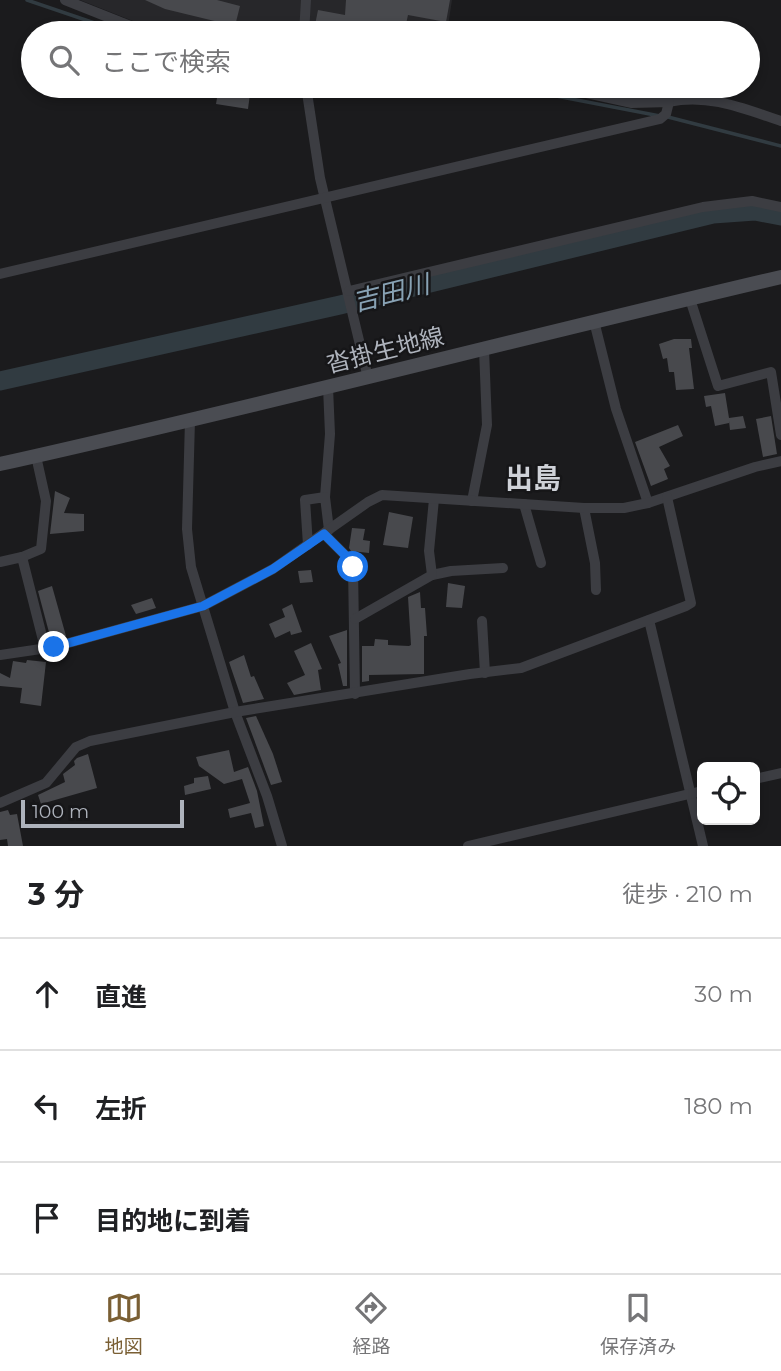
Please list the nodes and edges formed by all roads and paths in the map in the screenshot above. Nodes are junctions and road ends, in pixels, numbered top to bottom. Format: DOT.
graph roads {
  1 [pos="65,0"];
  2 [pos="306,0"];
  3 [pos="118,21"];
  4 [pos="305,21"];
  5 [pos="308,98"];
  6 [pos="609,98"];
  7 [pos="669,102"];
  8 [pos="781,121"];
  9 [pos="325,198"];
  10 [pos="781,207"];
  11 [pos="0,274"];
  12 [pos="781,277"];
  13 [pos="349,291"];
  14 [pos="690,299"];
  15 [pos="594,321"];
  16 [pos="484,349"];
  17 [pos="368,378"];
  18 [pos="328,387"];
  19 [pos="190,420"];
  20 [pos="781,435"];
  21 [pos="36,456"];
  22 [pos="781,461"];
  23 [pos="0,464"];
  24 [pos="325,497"];
  25 [pos="667,497"];
  26 [pos="434,499"];
  27 [pos="472,501"];
  28 [pos="648,503"];
  29 [pos="524,504"];
  30 [pos="584,508"];
  31 [pos="326,532"];
  32 [pos="308,545"];
  33 [pos="22,558"];
  34 [pos="0,562"];
  35 [pos="541,563"];
  36 [pos="503,568"];
  37 [pos="432,575"];
  38 [pos="596,590"];
  39 [pos="203,606"];
  40 [pos="355,619"];
  41 [pos="649,620"];
  42 [pos="482,621"];
  43 [pos="45,648"];
  44 [pos="0,655"];
  45 [pos="485,673"];
  46 [pos="355,694"];
  47 [pos="235,712"];
  48 [pos="781,773"];
  49 [pos="760,778"];
  50 [pos="697,792"];
  51 [pos="691,794"];
  52 [pos="2,799"];
  53 [pos="282,846"];
  54 [pos="468,846"];
  55 [pos="703,846"];
  1 -- 3 [label="street"];
  2 -- 4 [label="street"];
  5 -- 9 [label="street"];
  6 -- 7 [label="street"];
  7 -- 8 [label="street"];
  7 -- 9 [label="street"];
  9 -- 11 [label="street"];
  9 -- 13 [label="street"];
  10 -- 13 [label="street"];
  12 -- 14 [label="main road, 沓掛生地線"];
  13 -- 17 [label="street"];
  14 -- 15 [label="main road, 沓掛生地線"];
  14 -- 20 [label="street"];
  15 -- 16 [label="main road, 沓掛生地線"];
  15 -- 28 [label="street"];
  16 -- 17 [label="main road, 沓掛生地線"];
  16 -- 27 [label="street"];
  17 -- 18 [label="main road, 沓掛生地線"];
  18 -- 19 [label="main road, 沓掛生地線"];
  18 -- 24 [label="street"];
  19 -- 21 [label="main road, 沓掛生地線"];
  19 -- 39 [label="street"];
  21 -- 23 [label="main road, 沓掛生地線"];
  21 -- 33 [label="street"];
  22 -- 25 [label="street"];
  24 -- 31 [label="street"];
  24 -- 32 [label="street"];
  25 -- 28 [label="street"];
  25 -- 41 [label="street"];
  26 -- 27 [label="street"];
  26 -- 31 [label="street"];
  26 -- 37 [label="street"];
  27 -- 29 [label="street"];
  28 -- 30 [label="street"];
  29 -- 30 [label="street"];
  29 -- 35 [label="street"];
  30 -- 38 [label="street"];
  31 -- 32 [label="street"];
  31 -- 40 [label="street"];
  32 -- 39 [label="street"];
  33 -- 34 [label="street"];
  33 -- 43 [label="street"];
  36 -- 37 [label="street"];
  37 -- 40 [label="street"];
  39 -- 43 [label="street"];
  39 -- 47 [label="street"];
  40 -- 46 [label="street"];
  41 -- 45 [label="street"];
  41 -- 51 [label="street"];
  42 -- 45 [label="street"];
  43 -- 44 [label="street"];
  45 -- 46 [label="street"];
  46 -- 47 [label="street"];
  47 -- 52 [label="street"];
  47 -- 53 [label="street"];
  48 -- 49 [label="street"];
  50 -- 51 [label="street"];
  51 -- 54 [label="street"];
  51 -- 55 [label="street"];
}
